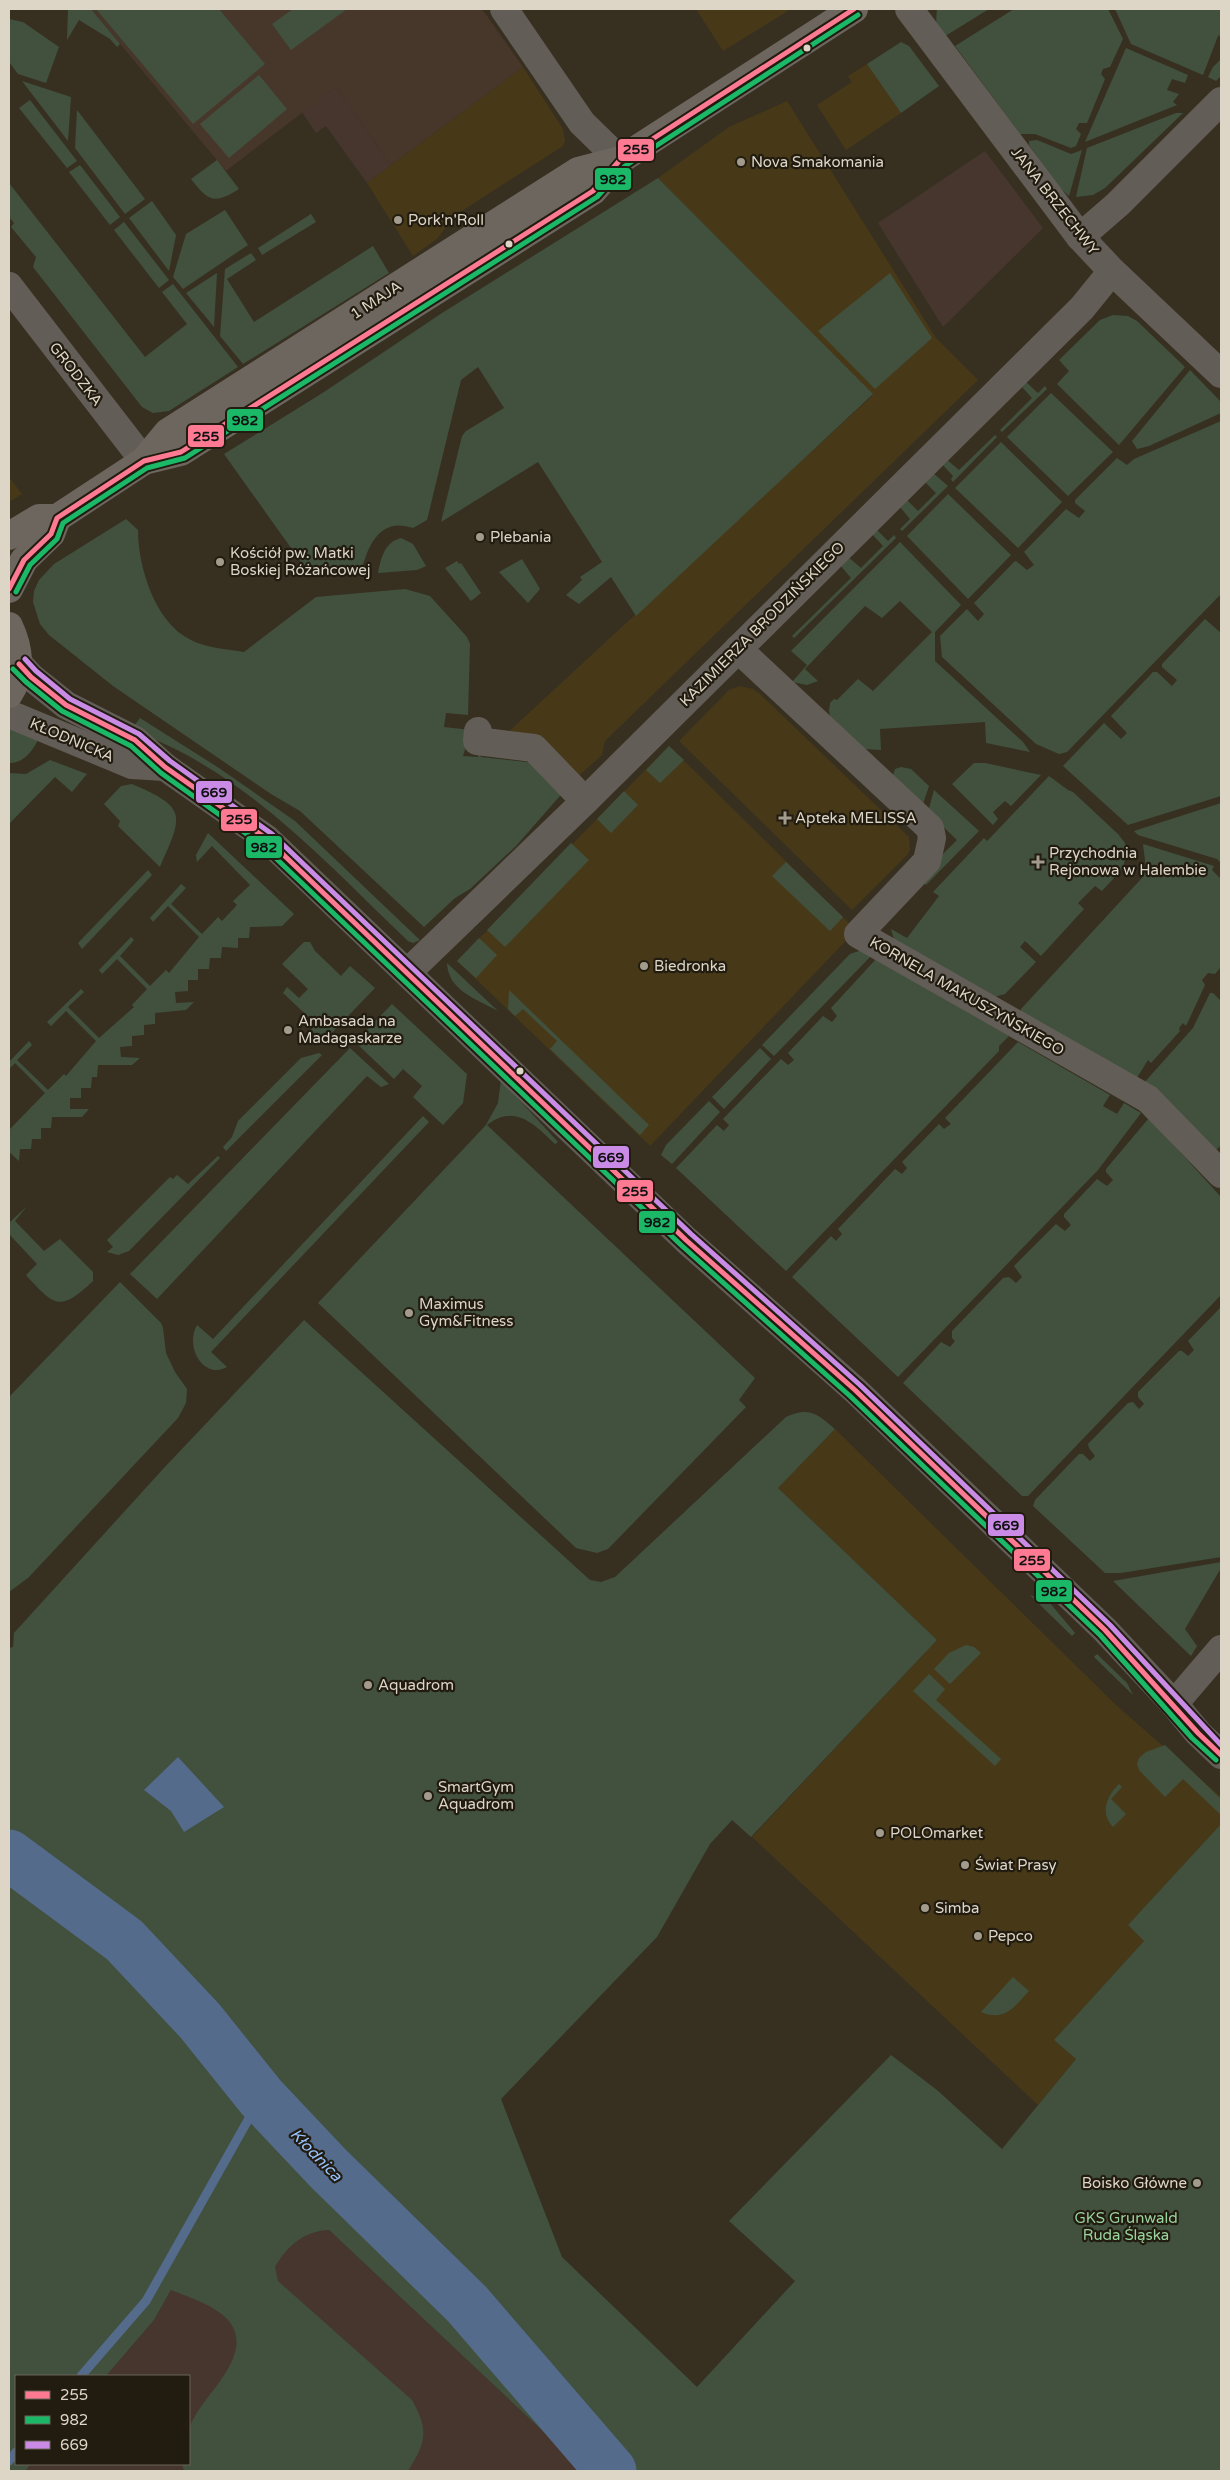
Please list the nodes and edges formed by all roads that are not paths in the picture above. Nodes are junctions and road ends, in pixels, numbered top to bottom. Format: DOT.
graph roads {
  1 [pos="504,9"];
  2 [pos="854,9"];
  3 [pos="909,9"];
  4 [pos="1221,101"];
  5 [pos="620,160"];
  6 [pos="1080,237"];
  7 [pos="1112,271"];
  8 [pos="9,286"];
  9 [pos="1221,374"];
  10 [pos="144,461"];
  11 [pos="57,518"];
  12 [pos="9,536"];
  13 [pos="9,589"];
  14 [pos="9,626"];
  15 [pos="738,649"];
  16 [pos="19,664"];
  17 [pos="9,694"];
  18 [pos="9,714"];
  19 [pos="478,731"];
  20 [pos="165,767"];
  21 [pos="585,801"];
  22 [pos="408,972"];
  23 [pos="1221,1174"];
  24 [pos="1221,1649"];
  25 [pos="1174,1704"];
  26 [pos="1221,1755"];
  1 -- 5 [label="street"];
  2 -- 5 [label="main road, 1 MAJA"];
  3 -- 6 [label="street, JANA BRZECHWY"];
  4 -- 6 [label="street"];
  5 -- 10 [label="main road, 1 MAJA"];
  6 -- 7 [label="street, JANA BRZECHWY"];
  7 -- 9 [label="street, JANA BRZECHWY"];
  7 -- 15 [label="street, KAZIMIERZA BRODZIŃSKIEGO"];
  8 -- 10 [label="street, GRODZKA"];
  10 -- 11 [label="main road, 1 MAJA"];
  11 -- 12 [label="main road, 1 MAJA"];
  11 -- 13 [label="main road, 1 MAJA"];
  14 -- 16 [label="main road"];
  15 -- 21 [label="street, KAZIMIERZA BRODZIŃSKIEGO"];
  15 -- 23 [label="street, KORNELA MAKUSZYŃSKIEGO"];
  16 -- 17 [label="main road"];
  16 -- 20 [label="street, KŁODNICKA"];
  18 -- 20 [label="street, KŁODNICKA"];
  19 -- 21 [label="street"];
  20 -- 22 [label="street, KŁODNICKA"];
  21 -- 22 [label="street, KAZIMIERZA BRODZIŃSKIEGO"];
  22 -- 25 [label="street, KŁODNICKA"];
  24 -- 25 [label="street"];
  25 -- 26 [label="street, KŁODNICKA"];
}
